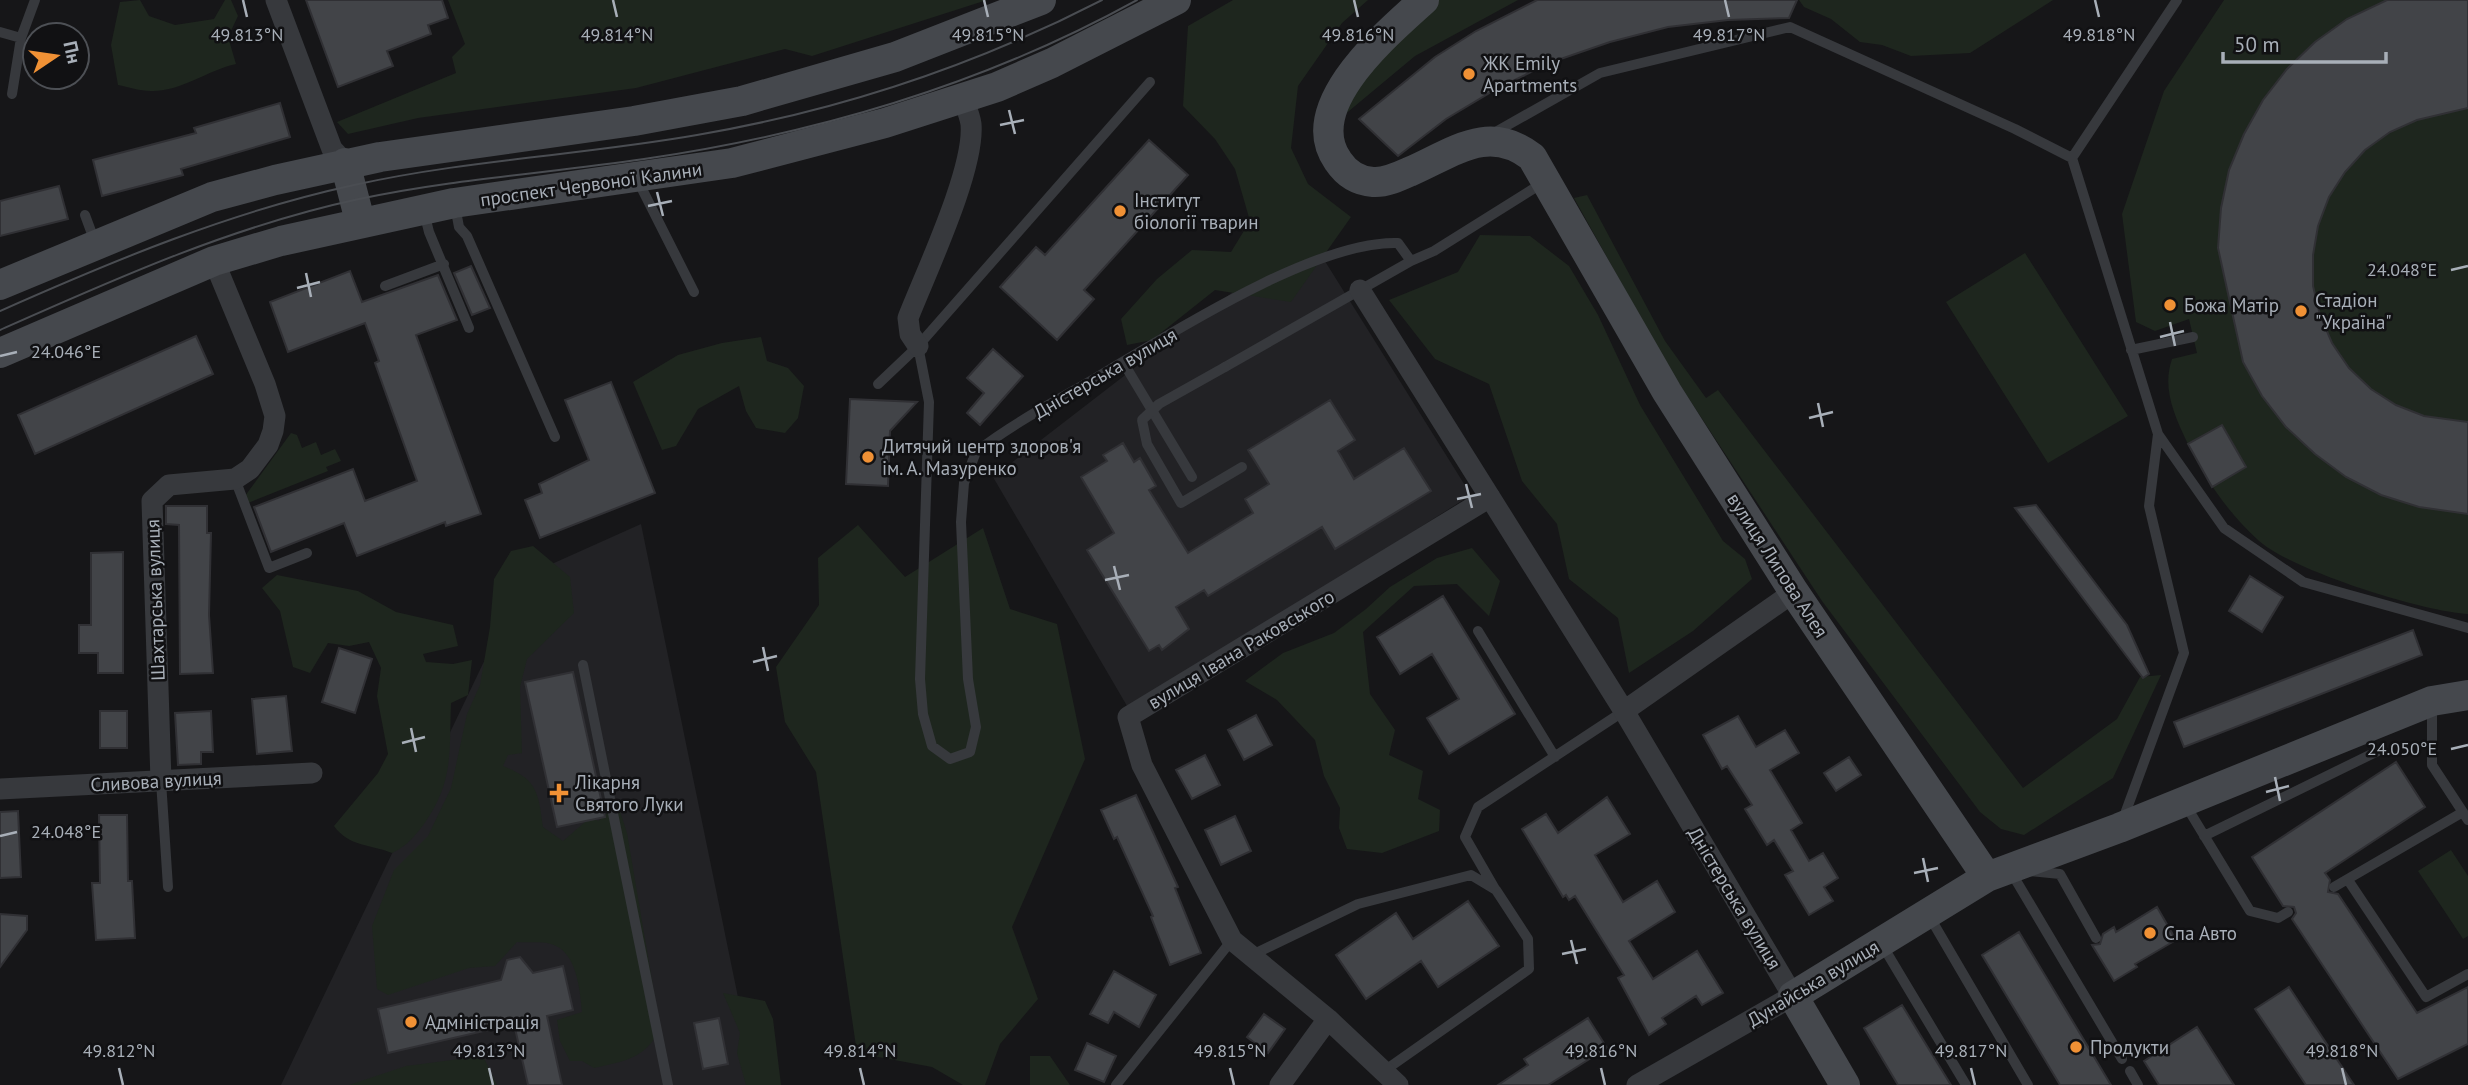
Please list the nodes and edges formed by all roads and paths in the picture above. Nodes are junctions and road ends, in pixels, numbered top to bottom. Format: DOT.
graph roads {
  1 [pos="35,0"];
  2 [pos="276,0"];
  3 [pos="1041,0"];
  4 [pos="1176,0"];
  5 [pos="1424,0"];
  6 [pos="2177,0"];
  7 [pos="27,21"];
  8 [pos="0,32"];
  9 [pos="21,38"];
  10 [pos="1150,82"];
  11 [pos="12,94"];
  12 [pos="963,99"];
  13 [pos="1480,141"];
  14 [pos="2072,158"];
  15 [pos="345,163"];
  16 [pos="637,178"];
  17 [pos="1547,180"];
  18 [pos="454,203"];
  19 [pos="424,209"];
  20 [pos="85,215"];
  21 [pos="360,221"];
  22 [pos="97,244"];
  23 [pos="214,261"];
  24 [pos="1411,261"];
  25 [pos="444,264"];
  26 [pos="0,285"];
  27 [pos="385,286"];
  28 [pos="1360,290"];
  29 [pos="694,292"];
  30 [pos="469,328"];
  31 [pos="2193,337"];
  32 [pos="918,346"];
  33 [pos="2131,350"];
  34 [pos="0,353"];
  35 [pos="1123,362"];
  36 [pos="878,384"];
  37 [pos="2158,434"];
  38 [pos="555,437"];
  39 [pos="1242,467"];
  40 [pos="1192,477"];
  41 [pos="235,479"];
  42 [pos="1490,497"];
  43 [pos="307,553"];
  44 [pos="1794,592"];
  45 [pos="2468,628"];
  46 [pos="1478,631"];
  47 [pos="583,665"];
  48 [pos="2468,695"];
  49 [pos="2432,701"];
  50 [pos="1624,711"];
  51 [pos="2378,751"];
  52 [pos="1555,757"];
  53 [pos="312,773"];
  54 [pos="161,781"];
  55 [pos="0,789"];
  56 [pos="2184,802"];
  57 [pos="2465,816"];
  58 [pos="2119,828"];
  59 [pos="2204,836"];
  60 [pos="1998,873"];
  61 [pos="2348,880"];
  62 [pos="168,887"];
  63 [pos="2334,887"];
  64 [pos="1496,890"];
  65 [pos="2288,912"];
  66 [pos="1928,914"];
  67 [pos="2096,938"];
  68 [pos="1233,940"];
  69 [pos="1881,943"];
  70 [pos="1252,955"];
  71 [pos="2468,974"];
  72 [pos="1793,996"];
  73 [pos="1328,1019"];
  74 [pos="2122,1059"];
  75 [pos="2130,1072"];
  76 [pos="1391,1078"];
  77 [pos="668,1085"];
  78 [pos="1116,1085"];
  79 [pos="1280,1085"];
  80 [pos="1637,1085"];
  81 [pos="1845,1085"];
  82 [pos="1966,1085"];
  83 [pos="2028,1085"];
  84 [pos="2138,1085"];
  1 -- 7 [label="lane"];
  2 -- 15 [label="street"];
  3 -- 15 [label="main road"];
  4 -- 12 [label="main road, проспект Червоної Калини"];
  5 -- 13 [label="main road, вулиця Липова Алея"];
  6 -- 14 [label="lane"];
  8 -- 9 [label="lane"];
  9 -- 11 [label="lane"];
  10 -- 32 [label="lane"];
  12 -- 16 [label="main road, проспект Червоної Калини"];
  12 -- 32 [label="street"];
  13 -- 14 [label="lane"];
  13 -- 17 [label="main road, вулиця Липова Алея"];
  14 -- 33 [label="lane"];
  15 -- 21 [label="main road"];
  15 -- 22 [label="main road"];
  16 -- 18 [label="main road, проспект Червоної Калини"];
  16 -- 29 [label="lane"];
  17 -- 24 [label="lane"];
  17 -- 44 [label="main road, вулиця Липова Алея"];
  18 -- 19 [label="main road, проспект Червоної Калини"];
  18 -- 38 [label="lane"];
  19 -- 21 [label="main road, проспект Червоної Калини"];
  19 -- 25 [label="lane"];
  20 -- 22 [label="lane"];
  21 -- 23 [label="main road, проспект Червоної Калини"];
  22 -- 26 [label="main road"];
  23 -- 34 [label="main road, проспект Червоної Калини"];
  23 -- 41 [label="street"];
  24 -- 28 [label="lane"];
  24 -- 35 [label="lane, Дністерська вулиця"];
  25 -- 27 [label="lane"];
  25 -- 30 [label="lane"];
  28 -- 39 [label="lane, bridge"];
  28 -- 42 [label="street, Дністерська вулиця"];
  31 -- 33 [label="lane"];
  32 -- 35 [label="lane, Дністерська вулиця"];
  32 -- 36 [label="lane"];
  33 -- 37 [label="lane"];
  35 -- 40 [label="lane"];
  37 -- 45 [label="lane"];
  37 -- 58 [label="lane"];
  41 -- 43 [label="lane"];
  41 -- 54 [label="street, Шахтарська вулиця"];
  42 -- 50 [label="street, Дністерська вулиця"];
  42 -- 68 [label="street, вулиця Івана Раковського"];
  44 -- 50 [label="street"];
  44 -- 60 [label="main road, вулиця Липова Алея"];
  46 -- 52 [label="lane"];
  47 -- 77 [label="lane"];
  48 -- 49 [label="main road"];
  49 -- 56 [label="main road"];
  49 -- 57 [label="lane"];
  50 -- 52 [label="lane"];
  50 -- 72 [label="street, Дністерська вулиця"];
  51 -- 59 [label="lane"];
  52 -- 64 [label="lane"];
  53 -- 54 [label="street, Сливова вулиця"];
  54 -- 55 [label="street, Сливова вулиця"];
  54 -- 62 [label="lane"];
  56 -- 58 [label="main road"];
  56 -- 59 [label="lane"];
  57 -- 61 [label="lane"];
  58 -- 60 [label="main road"];
  59 -- 65 [label="lane"];
  60 -- 66 [label="main road, Дунайська вулиця"];
  60 -- 67 [label="lane"];
  60 -- 74 [label="lane"];
  61 -- 63 [label="lane"];
  61 -- 71 [label="lane"];
  64 -- 70 [label="lane"];
  64 -- 76 [label="lane"];
  66 -- 69 [label="main road, Дунайська вулиця"];
  66 -- 83 [label="lane"];
  68 -- 70 [label="street, вулиця Івана Раковського"];
  68 -- 78 [label="lane"];
  69 -- 72 [label="main road, Дунайська вулиця"];
  69 -- 82 [label="lane"];
  70 -- 73 [label="street, вулиця Івана Раковського"];
  72 -- 80 [label="street, Дунайська вулиця"];
  72 -- 81 [label="main road, Дністерська вулиця"];
  73 -- 76 [label="street"];
  73 -- 79 [label="street"];
  75 -- 84 [label="lane"];
}
